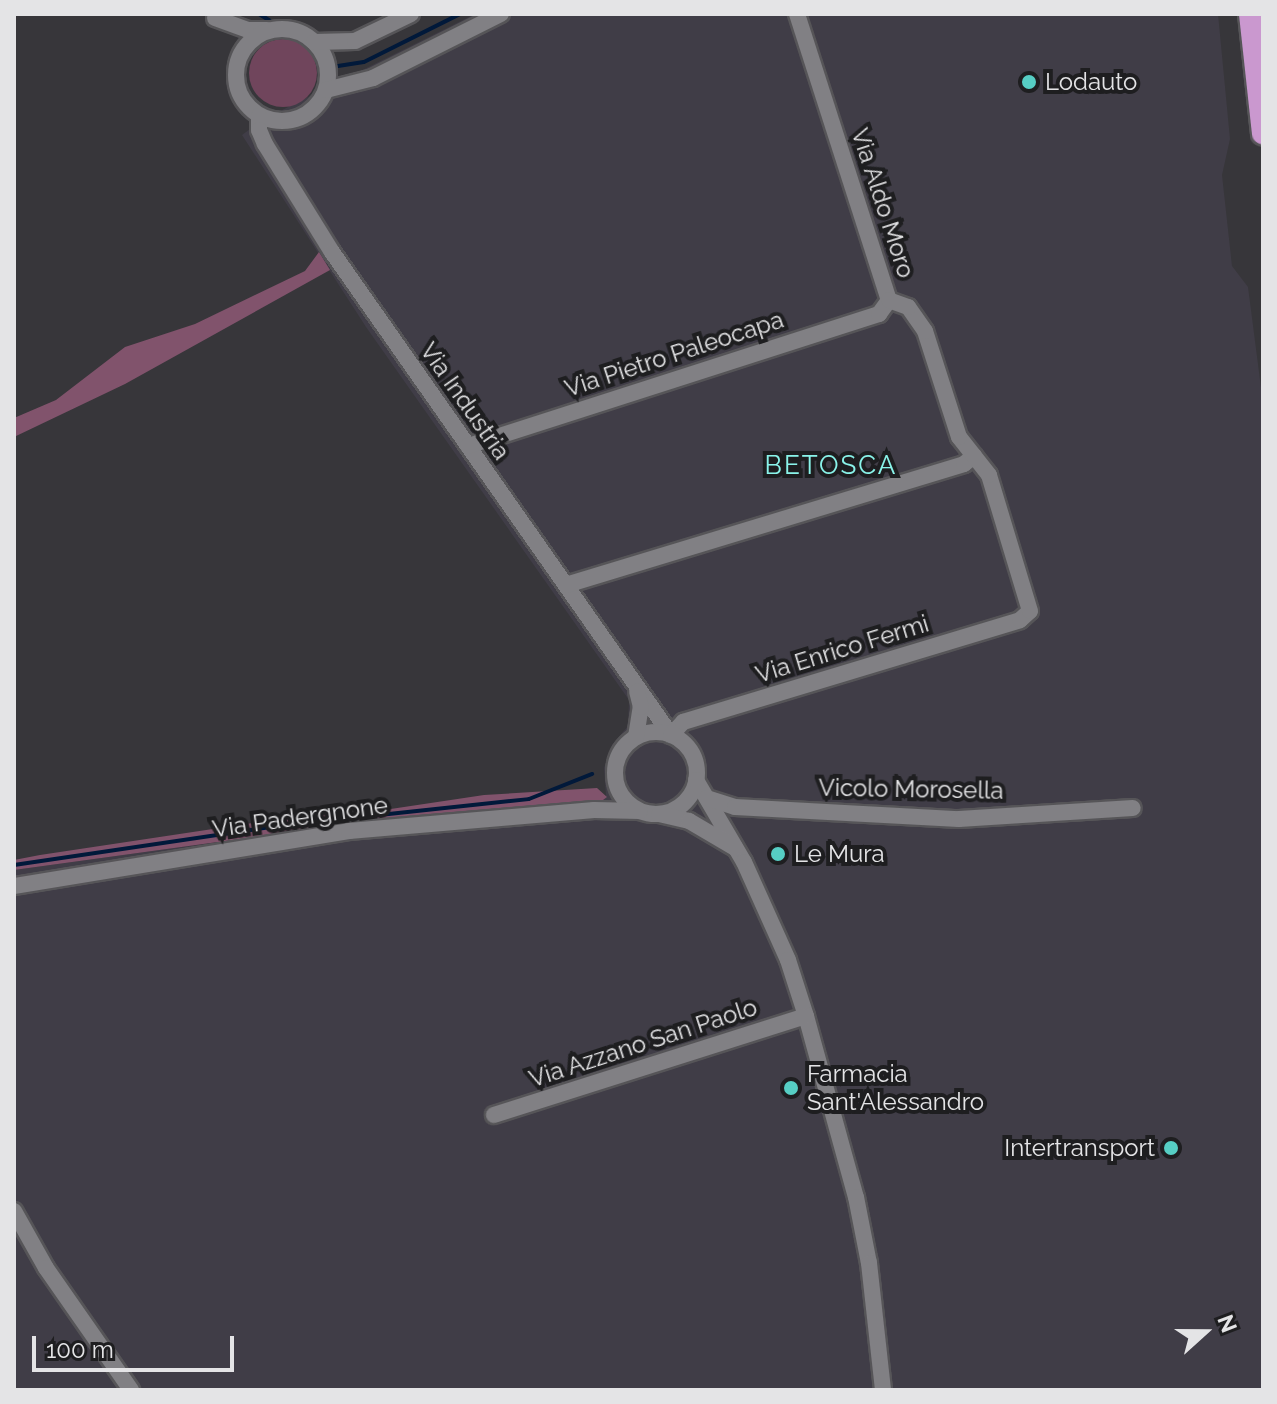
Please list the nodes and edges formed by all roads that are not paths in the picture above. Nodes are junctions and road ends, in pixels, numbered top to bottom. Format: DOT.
graph roads {
  1 [pos="411,14"];
  2 [pos="501,14"];
  3 [pos="797,14"];
  4 [pos="1250,14"];
  5 [pos="213,16"];
  6 [pos="268,30"];
  7 [pos="314,42"];
  8 [pos="240,54"];
  9 [pos="326,90"];
  10 [pos="259,116"];
  11 [pos="293,120"];
  12 [pos="1263,133"];
  13 [pos="265,144"];
  14 [pos="889,300"];
  15 [pos="468,446"];
  16 [pos="974,456"];
  17 [pos="566,585"];
  18 [pos="1030,611"];
  19 [pos="634,681"];
  20 [pos="671,735"];
  21 [pos="636,737"];
  22 [pos="615,776"];
  23 [pos="696,780"];
  24 [pos="712,804"];
  25 [pos="735,807"];
  26 [pos="1133,808"];
  27 [pos="594,810"];
  28 [pos="640,811"];
  29 [pos="659,814"];
  30 [pos="689,821"];
  31 [pos="734,845"];
  32 [pos="14,886"];
  33 [pos="806,1016"];
  34 [pos="494,1115"];
  35 [pos="14,1211"];
  36 [pos="131,1390"];
  37 [pos="883,1390"];
  1 -- 7 [label="street"];
  2 -- 9 [label="street"];
  3 -- 14 [label="street, Via Aldo Moro"];
  4 -- 12 [label="highway"];
  5 -- 6 [label="street"];
  5 -- 8 [label="street"];
  6 -- 7 [label="street"];
  6 -- 8 [label="street"];
  7 -- 9 [label="street"];
  8 -- 10 [label="street"];
  9 -- 11 [label="street"];
  10 -- 11 [label="street"];
  10 -- 13 [label="street, Via Industria"];
  11 -- 13 [label="street"];
  13 -- 15 [label="street, Via Industria"];
  14 -- 15 [label="street, Via Pietro Paleocapa"];
  14 -- 16 [label="street, Via Aldo Moro"];
  15 -- 17 [label="street, Via Industria"];
  16 -- 17 [label="street"];
  16 -- 18 [label="street, Via Aldo Moro"];
  17 -- 19 [label="street, Via Industria"];
  18 -- 20 [label="street, Via Enrico Fermi"];
  19 -- 20 [label="street, Via Industria"];
  19 -- 21 [label="street, Via Industria"];
  20 -- 21 [label="street"];
  20 -- 23 [label="street"];
  21 -- 22 [label="street"];
  22 -- 27 [label="street"];
  22 -- 28 [label="street"];
  23 -- 24 [label="street"];
  23 -- 29 [label="street"];
  24 -- 25 [label="street, Vicolo Morosella"];
  24 -- 30 [label="street, Vicolo Morosella"];
  24 -- 31 [label="street"];
  25 -- 26 [label="street, Vicolo Morosella"];
  25 -- 31 [label="street"];
  27 -- 28 [label="street, Via Padergnone"];
  27 -- 32 [label="street, Via Padergnone"];
  28 -- 29 [label="street"];
  29 -- 30 [label="street"];
  30 -- 31 [label="street"];
  31 -- 33 [label="street"];
  33 -- 34 [label="street, Via Azzano San Paolo"];
  33 -- 37 [label="street"];
  35 -- 36 [label="street"];
}
